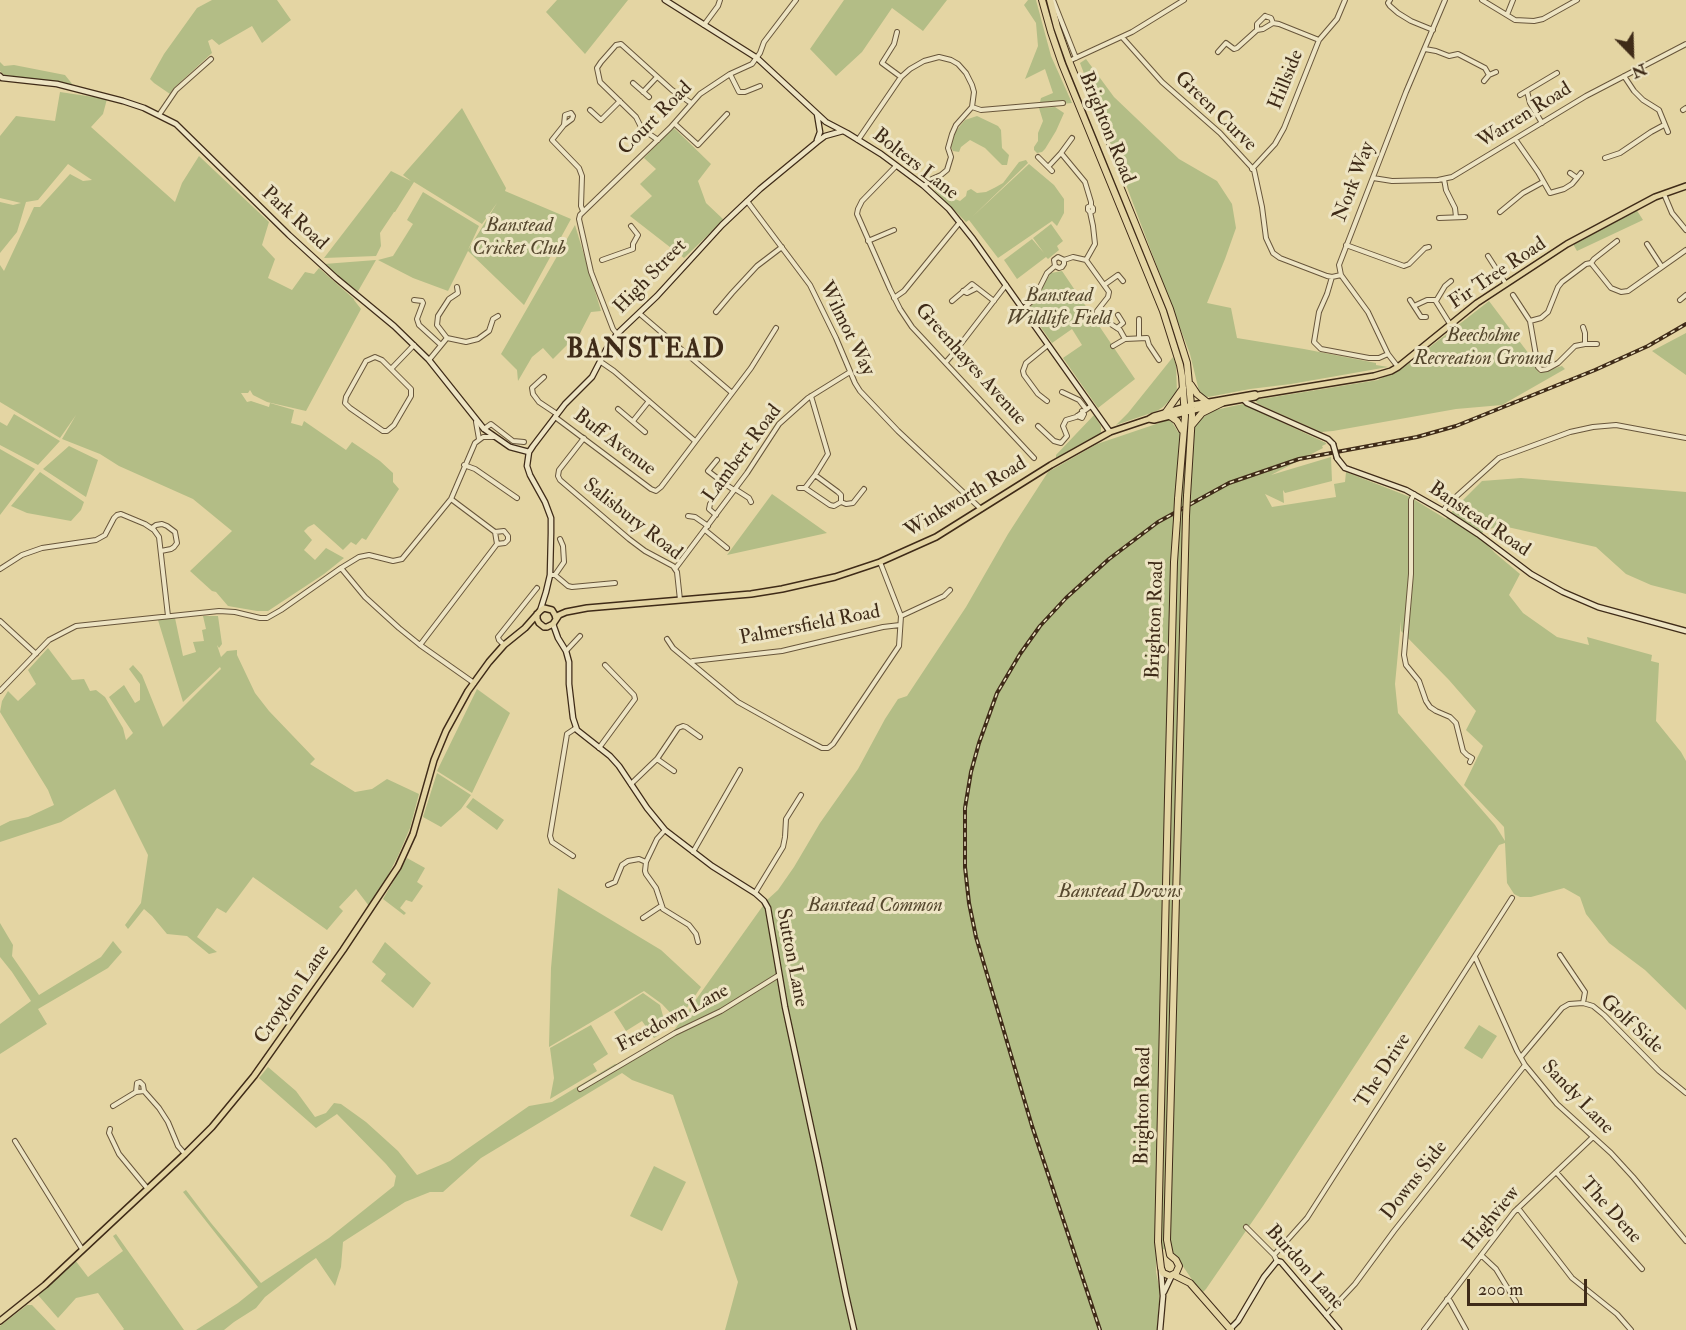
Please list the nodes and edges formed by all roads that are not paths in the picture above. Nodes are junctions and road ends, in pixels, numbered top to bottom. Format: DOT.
graph roads {
  1 [pos="665,0"];
  2 [pos="720,0"];
  3 [pos="796,0"];
  4 [pos="1042,0"];
  5 [pos="1052,0"];
  6 [pos="1170,0"];
  7 [pos="1184,0"];
  8 [pos="1345,0"];
  9 [pos="1389,0"];
  10 [pos="1445,0"];
  11 [pos="1482,0"];
  12 [pos="1513,0"];
  13 [pos="1578,0"];
  14 [pos="1174,7"];
  15 [pos="1507,15"];
  16 [pos="1272,23"];
  17 [pos="704,25"];
  18 [pos="1257,30"];
  19 [pos="1433,30"];
  20 [pos="897,32"];
  21 [pos="1122,37"];
  22 [pos="1319,40"];
  23 [pos="1686,44"];
  24 [pos="1425,49"];
  25 [pos="1218,52"];
  26 [pos="757,58"];
  27 [pos="211,59"];
  28 [pos="1072,60"];
  29 [pos="1496,72"];
  30 [pos="729,74"];
  31 [pos="1557,74"];
  32 [pos="1489,75"];
  33 [pos="0,76"];
  34 [pos="1624,76"];
  35 [pos="657,77"];
  36 [pos="901,77"];
  37 [pos="1484,81"];
  38 [pos="633,82"];
  39 [pos="760,86"];
  40 [pos="1527,91"];
  41 [pos="643,92"];
  42 [pos="1520,95"];
  43 [pos="649,97"];
  44 [pos="620,101"];
  45 [pos="691,103"];
  46 [pos="1064,103"];
  47 [pos="972,107"];
  48 [pos="590,110"];
  49 [pos="727,114"];
  50 [pos="817,114"];
  51 [pos="159,115"];
  52 [pos="826,122"];
  53 [pos="1542,123"];
  54 [pos="674,124"];
  55 [pos="564,125"];
  56 [pos="1665,125"];
  57 [pos="832,126"];
  58 [pos="819,129"];
  59 [pos="843,131"];
  60 [pos="1668,132"];
  61 [pos="827,135"];
  62 [pos="1072,138"];
  63 [pos="1515,139"];
  64 [pos="658,140"];
  65 [pos="858,140"];
  66 [pos="816,142"];
  67 [pos="1061,153"];
  68 [pos="1038,157"];
  69 [pos="1605,158"];
  70 [pos="896,166"];
  71 [pos="1048,167"];
  72 [pos="1252,169"];
  73 [pos="1052,171"];
  74 [pos="1570,173"];
  75 [pos="1581,173"];
  76 [pos="1373,178"];
  77 [pos="1577,178"];
  78 [pos="1444,179"];
  79 [pos="1543,182"];
  80 [pos="924,186"];
  81 [pos="1686,186"];
  82 [pos="1664,194"];
  83 [pos="747,201"];
  84 [pos="583,211"];
  85 [pos="1500,212"];
  86 [pos="1456,217"];
  87 [pos="1465,217"];
  88 [pos="1439,218"];
  89 [pos="960,221"];
  90 [pos="631,226"];
  91 [pos="894,230"];
  92 [pos="1686,230"];
  93 [pos="868,241"];
  94 [pos="1617,241"];
  95 [pos="1647,244"];
  96 [pos="1346,245"];
  97 [pos="782,247"];
  98 [pos="1429,247"];
  99 [pos="1685,251"];
  100 [pos="1488,256"];
  101 [pos="602,260"];
  102 [pos="1064,260"];
  103 [pos="1086,260"];
  104 [pos="596,261"];
  105 [pos="1591,263"];
  106 [pos="589,264"];
  107 [pos="1055,266"];
  108 [pos="1662,267"];
  109 [pos="1341,275"];
  110 [pos="1332,277"];
  111 [pos="1123,281"];
  112 [pos="1451,281"];
  113 [pos="1506,284"];
  114 [pos="1006,285"];
  115 [pos="1104,285"];
  116 [pos="457,287"];
  117 [pos="1513,295"];
  118 [pos="1686,295"];
  119 [pos="894,298"];
  120 [pos="414,300"];
  121 [pos="1410,300"];
  122 [pos="1680,300"];
  123 [pos="952,301"];
  124 [pos="994,301"];
  125 [pos="1436,301"];
  126 [pos="1414,306"];
  127 [pos="1023,309"];
  128 [pos="716,312"];
  129 [pos="640,314"];
  130 [pos="1118,315"];
  131 [pos="498,316"];
  132 [pos="1426,317"];
  133 [pos="1139,319"];
  134 [pos="1530,321"];
  135 [pos="1450,324"];
  136 [pos="1583,327"];
  137 [pos="776,328"];
  138 [pos="1117,328"];
  139 [pos="617,334"];
  140 [pos="1153,337"];
  141 [pos="447,338"];
  142 [pos="1139,338"];
  143 [pos="1147,338"];
  144 [pos="1125,339"];
  145 [pos="1585,344"];
  146 [pos="1597,344"];
  147 [pos="414,345"];
  148 [pos="441,345"];
  149 [pos="1048,345"];
  150 [pos="1113,346"];
  151 [pos="1388,354"];
  152 [pos="1182,359"];
  153 [pos="429,360"];
  154 [pos="1159,360"];
  155 [pos="601,362"];
  156 [pos="946,362"];
  157 [pos="1398,367"];
  158 [pos="391,369"];
  159 [pos="850,372"];
  160 [pos="544,377"];
  161 [pos="1189,382"];
  162 [pos="1184,388"];
  163 [pos="731,392"];
  164 [pos="1062,392"];
  165 [pos="812,396"];
  166 [pos="1241,397"];
  167 [pos="650,401"];
  168 [pos="1047,401"];
  169 [pos="1206,402"];
  170 [pos="1222,403"];
  171 [pos="1091,405"];
  172 [pos="618,409"];
  173 [pos="1188,409"];
  174 [pos="1084,410"];
  175 [pos="1168,414"];
  176 [pos="556,416"];
  177 [pos="1149,419"];
  178 [pos="476,420"];
  179 [pos="633,421"];
  180 [pos="1038,426"];
  181 [pos="1192,426"];
  182 [pos="484,429"];
  183 [pos="645,432"];
  184 [pos="1110,432"];
  185 [pos="1183,434"];
  186 [pos="494,437"];
  187 [pos="479,438"];
  188 [pos="584,438"];
  189 [pos="1686,438"];
  190 [pos="513,441"];
  191 [pos="695,441"];
  192 [pos="524,442"];
  193 [pos="510,447"];
  194 [pos="529,452"];
  195 [pos="1034,458"];
  196 [pos="717,460"];
  197 [pos="464,465"];
  198 [pos="815,475"];
  199 [pos="725,484"];
  200 [pos="799,488"];
  201 [pos="805,488"];
  202 [pos="735,489"];
  203 [pos="864,489"];
  204 [pos="1414,494"];
  205 [pos="517,498"];
  206 [pos="451,499"];
  207 [pos="751,502"];
  208 [pos="840,502"];
  209 [pos="981,509"];
  210 [pos="1443,510"];
  211 [pos="704,513"];
  212 [pos="716,515"];
  213 [pos="688,516"];
  214 [pos="699,520"];
  215 [pos="152,528"];
  216 [pos="706,528"];
  217 [pos="495,532"];
  218 [pos="560,539"];
  219 [pos="497,544"];
  220 [pos="727,548"];
  221 [pos="162,551"];
  222 [pos="880,562"];
  223 [pos="341,568"];
  224 [pos="0,569"];
  225 [pos="675,569"];
  226 [pos="552,575"];
  227 [pos="615,583"];
  228 [pos="537,588"];
  229 [pos="950,590"];
  230 [pos="546,592"];
  231 [pos="680,601"];
  232 [pos="550,609"];
  233 [pos="575,610"];
  234 [pos="539,613"];
  235 [pos="168,616"];
  236 [pos="901,616"];
  237 [pos="0,621"];
  238 [pos="554,622"];
  239 [pos="900,625"];
  240 [pos="542,626"];
  241 [pos="525,628"];
  242 [pos="1686,631"];
  243 [pos="580,636"];
  244 [pos="558,638"];
  245 [pos="667,639"];
  246 [pos="420,645"];
  247 [pos="504,645"];
  248 [pos="566,651"];
  249 [pos="36,654"];
  250 [pos="690,662"];
  251 [pos="604,665"];
  252 [pos="474,683"];
  253 [pos="0,691"];
  254 [pos="576,728"];
  255 [pos="700,737"];
  256 [pos="599,748"];
  257 [pos="657,759"];
  258 [pos="1470,762"];
  259 [pos="740,770"];
  260 [pos="674,771"];
  261 [pos="631,784"];
  262 [pos="801,795"];
  263 [pos="665,830"];
  264 [pos="693,852"];
  265 [pos="573,856"];
  266 [pos="646,862"];
  267 [pos="608,885"];
  268 [pos="755,893"];
  269 [pos="1512,898"];
  270 [pos="661,906"];
  271 [pos="644,918"];
  272 [pos="698,942"];
  273 [pos="1560,955"];
  274 [pos="1475,957"];
  275 [pos="779,975"];
  276 [pos="1583,1003"];
  277 [pos="1521,1057"];
  278 [pos="1525,1065"];
  279 [pos="580,1089"];
  280 [pos="144,1091"];
  281 [pos="136,1092"];
  282 [pos="1686,1093"];
  283 [pos="113,1106"];
  284 [pos="110,1129"];
  285 [pos="1593,1137"];
  286 [pos="15,1141"];
  287 [pos="185,1154"];
  288 [pos="1556,1172"];
  289 [pos="147,1188"];
  290 [pos="1518,1208"];
  291 [pos="1246,1227"];
  292 [pos="1686,1241"];
  293 [pos="82,1249"];
  294 [pos="1274,1255"];
  295 [pos="1481,1255"];
  296 [pos="1176,1261"];
  297 [pos="1277,1261"];
  298 [pos="1161,1267"];
  299 [pos="1642,1269"];
  300 [pos="1173,1275"];
  301 [pos="1190,1283"];
  302 [pos="1163,1296"];
  303 [pos="1447,1299"];
  304 [pos="1516,1302"];
  305 [pos="1326,1315"];
  306 [pos="0,1321"];
  307 [pos="854,1330"];
  308 [pos="1160,1330"];
  309 [pos="1230,1330"];
  310 [pos="1339,1330"];
  311 [pos="1424,1330"];
  312 [pos="1466,1330"];
  313 [pos="1631,1330"];
  1 -- 17 [label="main road"];
  2 -- 17 [label="street"];
  3 -- 26 [label="street"];
  4 -- 152 [label="highway, Brighton Road"];
  5 -- 28 [label="highway, Brighton Road"];
  6 -- 14 [label="street"];
  7 -- 14 [label="street"];
  8 -- 22 [label="street, Hillside"];
  9 -- 19 [label="street"];
  10 -- 19 [label="street, Nork Way"];
  11 -- 15 [label="street"];
  12 -- 15 [label="street"];
  13 -- 15 [label="street"];
  14 -- 21 [label="street"];
  16 -- 18 [label="street"];
  16 -- 18 [label="street"];
  16 -- 22 [label="street"];
  17 -- 26 [label="main road"];
  18 -- 25 [label="street"];
  19 -- 24 [label="street, Nork Way"];
  20 -- 36 [label="street"];
  21 -- 28 [label="street"];
  21 -- 72 [label="street, Green Curve"];
  22 -- 72 [label="street, Hillside"];
  23 -- 34 [label="street, Warren Road"];
  24 -- 32 [label="street"];
  24 -- 76 [label="street, Nork Way"];
  26 -- 30 [label="street, Court Road"];
  26 -- 50 [label="main road"];
  27 -- 51 [label="street"];
  28 -- 152 [label="highway, Brighton Road"];
  29 -- 32 [label="street"];
  30 -- 39 [label="street"];
  30 -- 45 [label="street, Court Road"];
  31 -- 40 [label="street"];
  32 -- 37 [label="street"];
  33 -- 51 [label="main road, Park Road"];
  34 -- 53 [label="street, Warren Road"];
  34 -- 56 [label="street"];
  35 -- 41 [label="street"];
  35 -- 44 [label="street"];
  35 -- 45 [label="street"];
  36 -- 47 [label="street"];
  36 -- 65 [label="street"];
  38 -- 41 [label="street"];
  40 -- 42 [label="street"];
  40 -- 53 [label="street"];
  41 -- 43 [label="street"];
  44 -- 48 [label="street"];
  44 -- 64 [label="street"];
  45 -- 54 [label="street, Court Road"];
  46 -- 47 [label="street"];
  47 -- 80 [label="street"];
  49 -- 54 [label="street"];
  50 -- 52 [label="main road"];
  50 -- 58 [label="main road"];
  51 -- 147 [label="main road, Park Road"];
  52 -- 57 [label="main road, Bolters Lane"];
  52 -- 58 [label="main road"];
  53 -- 63 [label="street, Warren Road"];
  54 -- 64 [label="street, Court Road"];
  55 -- 84 [label="street"];
  56 -- 60 [label="street"];
  56 -- 69 [label="street"];
  57 -- 59 [label="main road, Bolters Lane"];
  57 -- 61 [label="main road"];
  58 -- 61 [label="main road"];
  58 -- 66 [label="main road, High Street"];
  59 -- 61 [label="main road"];
  59 -- 65 [label="main road, Bolters Lane"];
  61 -- 66 [label="main road, High Street"];
  62 -- 67 [label="street"];
  63 -- 78 [label="street, Warren Road"];
  63 -- 79 [label="street"];
  64 -- 84 [label="street, Court Road"];
  65 -- 70 [label="main road, Bolters Lane"];
  66 -- 83 [label="main road, High Street"];
  67 -- 71 [label="street"];
  67 -- 103 [label="street"];
  68 -- 71 [label="street"];
  70 -- 80 [label="main road, Bolters Lane"];
  70 -- 93 [label="street, Greenhayes Avenue"];
  71 -- 73 [label="street"];
  72 -- 110 [label="street, Green Curve"];
  74 -- 77 [label="street"];
  75 -- 77 [label="street"];
  76 -- 78 [label="street, Warren Road"];
  76 -- 96 [label="street, Nork Way"];
  77 -- 79 [label="street"];
  78 -- 86 [label="street"];
  79 -- 85 [label="street"];
  80 -- 89 [label="main road, Bolters Lane"];
  81 -- 82 [label="main road, Fir Tree Road"];
  82 -- 92 [label="street"];
  82 -- 113 [label="main road, Fir Tree Road"];
  83 -- 97 [label="street, Wilmot Way"];
  83 -- 129 [label="main road, High Street"];
  84 -- 106 [label="street"];
  86 -- 87 [label="street"];
  86 -- 88 [label="street"];
  89 -- 114 [label="main road, Bolters Lane"];
  89 -- 119 [label="street"];
  90 -- 101 [label="street"];
  91 -- 93 [label="street"];
  93 -- 119 [label="street, Greenhayes Avenue"];
  94 -- 105 [label="street"];
  95 -- 108 [label="street"];
  96 -- 98 [label="street"];
  96 -- 109 [label="street, Nork Way"];
  97 -- 128 [label="street"];
  97 -- 159 [label="street, Wilmot Way"];
  99 -- 108 [label="street"];
  100 -- 113 [label="street"];
  102 -- 103 [label="street"];
  102 -- 107 [label="street"];
  102 -- 107 [label="street"];
  103 -- 115 [label="street"];
  104 -- 106 [label="street"];
  105 -- 108 [label="street"];
  105 -- 134 [label="street"];
  106 -- 139 [label="street"];
  107 -- 127 [label="street"];
  109 -- 110 [label="street"];
  109 -- 151 [label="street"];
  110 -- 151 [label="street"];
  111 -- 115 [label="street"];
  112 -- 125 [label="street"];
  113 -- 135 [label="main road, Fir Tree Road"];
  114 -- 124 [label="street"];
  114 -- 127 [label="main road, Bolters Lane"];
  115 -- 138 [label="street"];
  116 -- 141 [label="street"];
  117 -- 134 [label="street"];
  118 -- 122 [label="street"];
  119 -- 156 [label="street, Greenhayes Avenue"];
  120 -- 148 [label="street"];
  121 -- 126 [label="street"];
  123 -- 124 [label="street"];
  124 -- 156 [label="street"];
  125 -- 126 [label="street"];
  125 -- 135 [label="street"];
  126 -- 132 [label="street"];
  127 -- 149 [label="main road, Bolters Lane"];
  129 -- 139 [label="main road, High Street"];
  129 -- 163 [label="street"];
  130 -- 138 [label="street"];
  131 -- 141 [label="street"];
  133 -- 142 [label="street"];
  134 -- 145 [label="street"];
  135 -- 157 [label="main road, Fir Tree Road"];
  136 -- 145 [label="street"];
  137 -- 163 [label="street"];
  138 -- 144 [label="street"];
  139 -- 155 [label="main road, High Street"];
  140 -- 143 [label="street"];
  141 -- 148 [label="street"];
  142 -- 143 [label="street"];
  142 -- 144 [label="street"];
  143 -- 154 [label="street"];
  144 -- 150 [label="street"];
  145 -- 146 [label="street"];
  147 -- 153 [label="main road, Park Road"];
  147 -- 158 [label="street"];
  148 -- 153 [label="street"];
  149 -- 168 [label="street"];
  149 -- 171 [label="main road, Bolters Lane"];
  151 -- 157 [label="street"];
  152 -- 161 [label="highway, Brighton Road"];
  152 -- 162 [label="highway, Brighton Road"];
  153 -- 178 [label="main road, Park Road"];
  155 -- 167 [label="street"];
  155 -- 176 [label="main road, High Street"];
  156 -- 195 [label="street, Greenhayes Avenue"];
  157 -- 166 [label="main road, Fir Tree Road"];
  158 -- 158 [label="street"];
  159 -- 165 [label="street, Lambert Road"];
  159 -- 209 [label="street, Wilmot Way"];
  160 -- 176 [label="street, Buff Avenue"];
  161 -- 169 [label="highway"];
  161 -- 173 [label="highway, Brighton Road"];
  162 -- 173 [label="highway, Brighton Road"];
  162 -- 175 [label="highway"];
  163 -- 191 [label="street"];
  164 -- 174 [label="street"];
  165 -- 198 [label="street"];
  165 -- 202 [label="street, Lambert Road"];
  166 -- 169 [label="main road, Fir Tree Road"];
  166 -- 170 [label="main road, Fir Tree Road"];
  166 -- 204 [label="main road, Banstead Road, bridge"];
  167 -- 179 [label="street"];
  167 -- 191 [label="street"];
  169 -- 173 [label="main road, Fir Tree Road"];
  170 -- 173 [label="main road, Fir Tree Road"];
  170 -- 181 [label="highway"];
  171 -- 174 [label="street"];
  171 -- 184 [label="main road, Bolters Lane"];
  172 -- 179 [label="street"];
  173 -- 175 [label="main road, Fir Tree Road"];
  173 -- 181 [label="highway, Brighton Road"];
  173 -- 185 [label="highway, Brighton Road"];
  174 -- 180 [label="street"];
  175 -- 177 [label="main road, Fir Tree Road"];
  175 -- 185 [label="highway"];
  176 -- 188 [label="street, Buff Avenue"];
  176 -- 194 [label="main road, High Street"];
  177 -- 184 [label="main road, Winkworth Road"];
  178 -- 182 [label="main road, Park Road"];
  178 -- 187 [label="street"];
  179 -- 183 [label="street"];
  181 -- 296 [label="highway, Brighton Road, bridge"];
  182 -- 186 [label="main road, Park Road"];
  182 -- 190 [label="street"];
  184 -- 209 [label="main road, Winkworth Road"];
  185 -- 298 [label="highway, Brighton Road, bridge"];
  186 -- 187 [label="street"];
  186 -- 193 [label="main road, Park Road"];
  187 -- 197 [label="street"];
  188 -- 191 [label="street, Buff Avenue"];
  188 -- 225 [label="street, Salisbury Road"];
  189 -- 210 [label="street"];
  190 -- 192 [label="street"];
  190 -- 193 [label="street"];
  193 -- 194 [label="main road, Park Road"];
  194 -- 226 [label="main road"];
  196 -- 199 [label="street"];
  197 -- 205 [label="street"];
  197 -- 206 [label="street"];
  198 -- 201 [label="street"];
  198 -- 208 [label="street"];
  199 -- 202 [label="street"];
  199 -- 212 [label="street"];
  200 -- 201 [label="street"];
  201 -- 208 [label="street"];
  202 -- 207 [label="street"];
  202 -- 212 [label="street, Lambert Road"];
  203 -- 208 [label="street"];
  204 -- 210 [label="main road, Banstead Road"];
  204 -- 258 [label="street"];
  206 -- 217 [label="street"];
  206 -- 223 [label="street"];
  209 -- 222 [label="main road, Winkworth Road"];
  210 -- 242 [label="main road, Banstead Road"];
  211 -- 214 [label="street"];
  212 -- 216 [label="street, Lambert Road"];
  213 -- 214 [label="street"];
  214 -- 216 [label="street"];
  215 -- 221 [label="street"];
  215 -- 221 [label="street"];
  215 -- 224 [label="street"];
  216 -- 220 [label="street"];
  216 -- 225 [label="street, Lambert Road"];
  217 -- 219 [label="street"];
  217 -- 219 [label="street"];
  218 -- 226 [label="street"];
  219 -- 246 [label="street"];
  221 -- 235 [label="street"];
  222 -- 231 [label="main road, Winkworth Road"];
  222 -- 236 [label="street"];
  223 -- 235 [label="street"];
  223 -- 246 [label="street"];
  225 -- 231 [label="street, Salisbury Road"];
  226 -- 227 [label="street"];
  226 -- 230 [label="main road"];
  228 -- 247 [label="street"];
  229 -- 236 [label="street"];
  230 -- 232 [label="main road"];
  230 -- 234 [label="main road"];
  231 -- 233 [label="main road, Winkworth Road"];
  232 -- 233 [label="main road, Winkworth Road"];
  232 -- 234 [label="main road"];
  232 -- 238 [label="main road"];
  233 -- 238 [label="main road, Winkworth Road"];
  234 -- 240 [label="main road"];
  234 -- 241 [label="main road, Croydon Lane"];
  235 -- 249 [label="street"];
  236 -- 239 [label="street"];
  237 -- 249 [label="street"];
  238 -- 240 [label="main road"];
  238 -- 244 [label="main road"];
  239 -- 250 [label="street, Palmersfield Road"];
  239 -- 250 [label="street"];
  240 -- 241 [label="main road, Croydon Lane"];
  240 -- 244 [label="main road"];
  241 -- 247 [label="main road, Croydon Lane"];
  243 -- 248 [label="street"];
  244 -- 248 [label="main road"];
  245 -- 250 [label="street"];
  246 -- 252 [label="street"];
  247 -- 252 [label="main road, Croydon Lane"];
  248 -- 254 [label="main road"];
  249 -- 253 [label="street"];
  251 -- 256 [label="street"];
  252 -- 287 [label="main road, Croydon Lane"];
  254 -- 256 [label="main road, Sutton Lane"];
  254 -- 265 [label="street"];
  255 -- 257 [label="street"];
  256 -- 261 [label="main road, Sutton Lane"];
  257 -- 260 [label="street"];
  257 -- 261 [label="street"];
  259 -- 264 [label="street"];
  261 -- 263 [label="main road, Sutton Lane"];
  262 -- 268 [label="street"];
  263 -- 264 [label="main road, Sutton Lane"];
  263 -- 266 [label="street"];
  264 -- 268 [label="main road, Sutton Lane"];
  266 -- 267 [label="street"];
  266 -- 270 [label="street"];
  268 -- 275 [label="main road, Sutton Lane"];
  269 -- 274 [label="street, The Drive"];
  270 -- 271 [label="street"];
  270 -- 272 [label="street"];
  273 -- 276 [label="street, Golf Side"];
  274 -- 277 [label="street, Sandy Lane"];
  274 -- 294 [label="street, The Drive"];
  275 -- 279 [label="street, Freedown Lane"];
  275 -- 307 [label="main road, Sutton Lane"];
  276 -- 277 [label="street, Golf Side"];
  276 -- 282 [label="street, Golf Side"];
  277 -- 278 [label="street, Sandy Lane"];
  278 -- 285 [label="street, Sandy Lane"];
  278 -- 305 [label="street, Downs Side"];
  280 -- 281 [label="street"];
  280 -- 281 [label="street"];
  280 -- 287 [label="street"];
  281 -- 283 [label="street"];
  284 -- 289 [label="street"];
  285 -- 288 [label="street, Highview"];
  285 -- 292 [label="street, Sandy Lane"];
  286 -- 293 [label="street"];
  287 -- 289 [label="main road, Croydon Lane"];
  288 -- 290 [label="street, Highview"];
  288 -- 299 [label="street, The Dene"];
  289 -- 293 [label="main road, Croydon Lane"];
  290 -- 295 [label="street, Highview"];
  290 -- 313 [label="street"];
  291 -- 294 [label="street, Burdon Lane"];
  293 -- 306 [label="main road, Croydon Lane"];
  294 -- 297 [label="street, Burdon Lane"];
  295 -- 303 [label="street, Highview"];
  295 -- 304 [label="street"];
  296 -- 298 [label="highway"];
  296 -- 300 [label="highway"];
  296 -- 301 [label="highway, Brighton Road"];
  297 -- 305 [label="main road, Burdon Lane"];
  297 -- 309 [label="main road"];
  298 -- 300 [label="highway"];
  298 -- 302 [label="main road, Brighton Road"];
  300 -- 301 [label="highway"];
  300 -- 302 [label="main road, Brighton Road"];
  301 -- 309 [label="highway"];
  302 -- 308 [label="main road, Brighton Road"];
  303 -- 311 [label="street, Highview"];
  303 -- 312 [label="street"];
  305 -- 310 [label="main road, Burdon Lane"];
}
